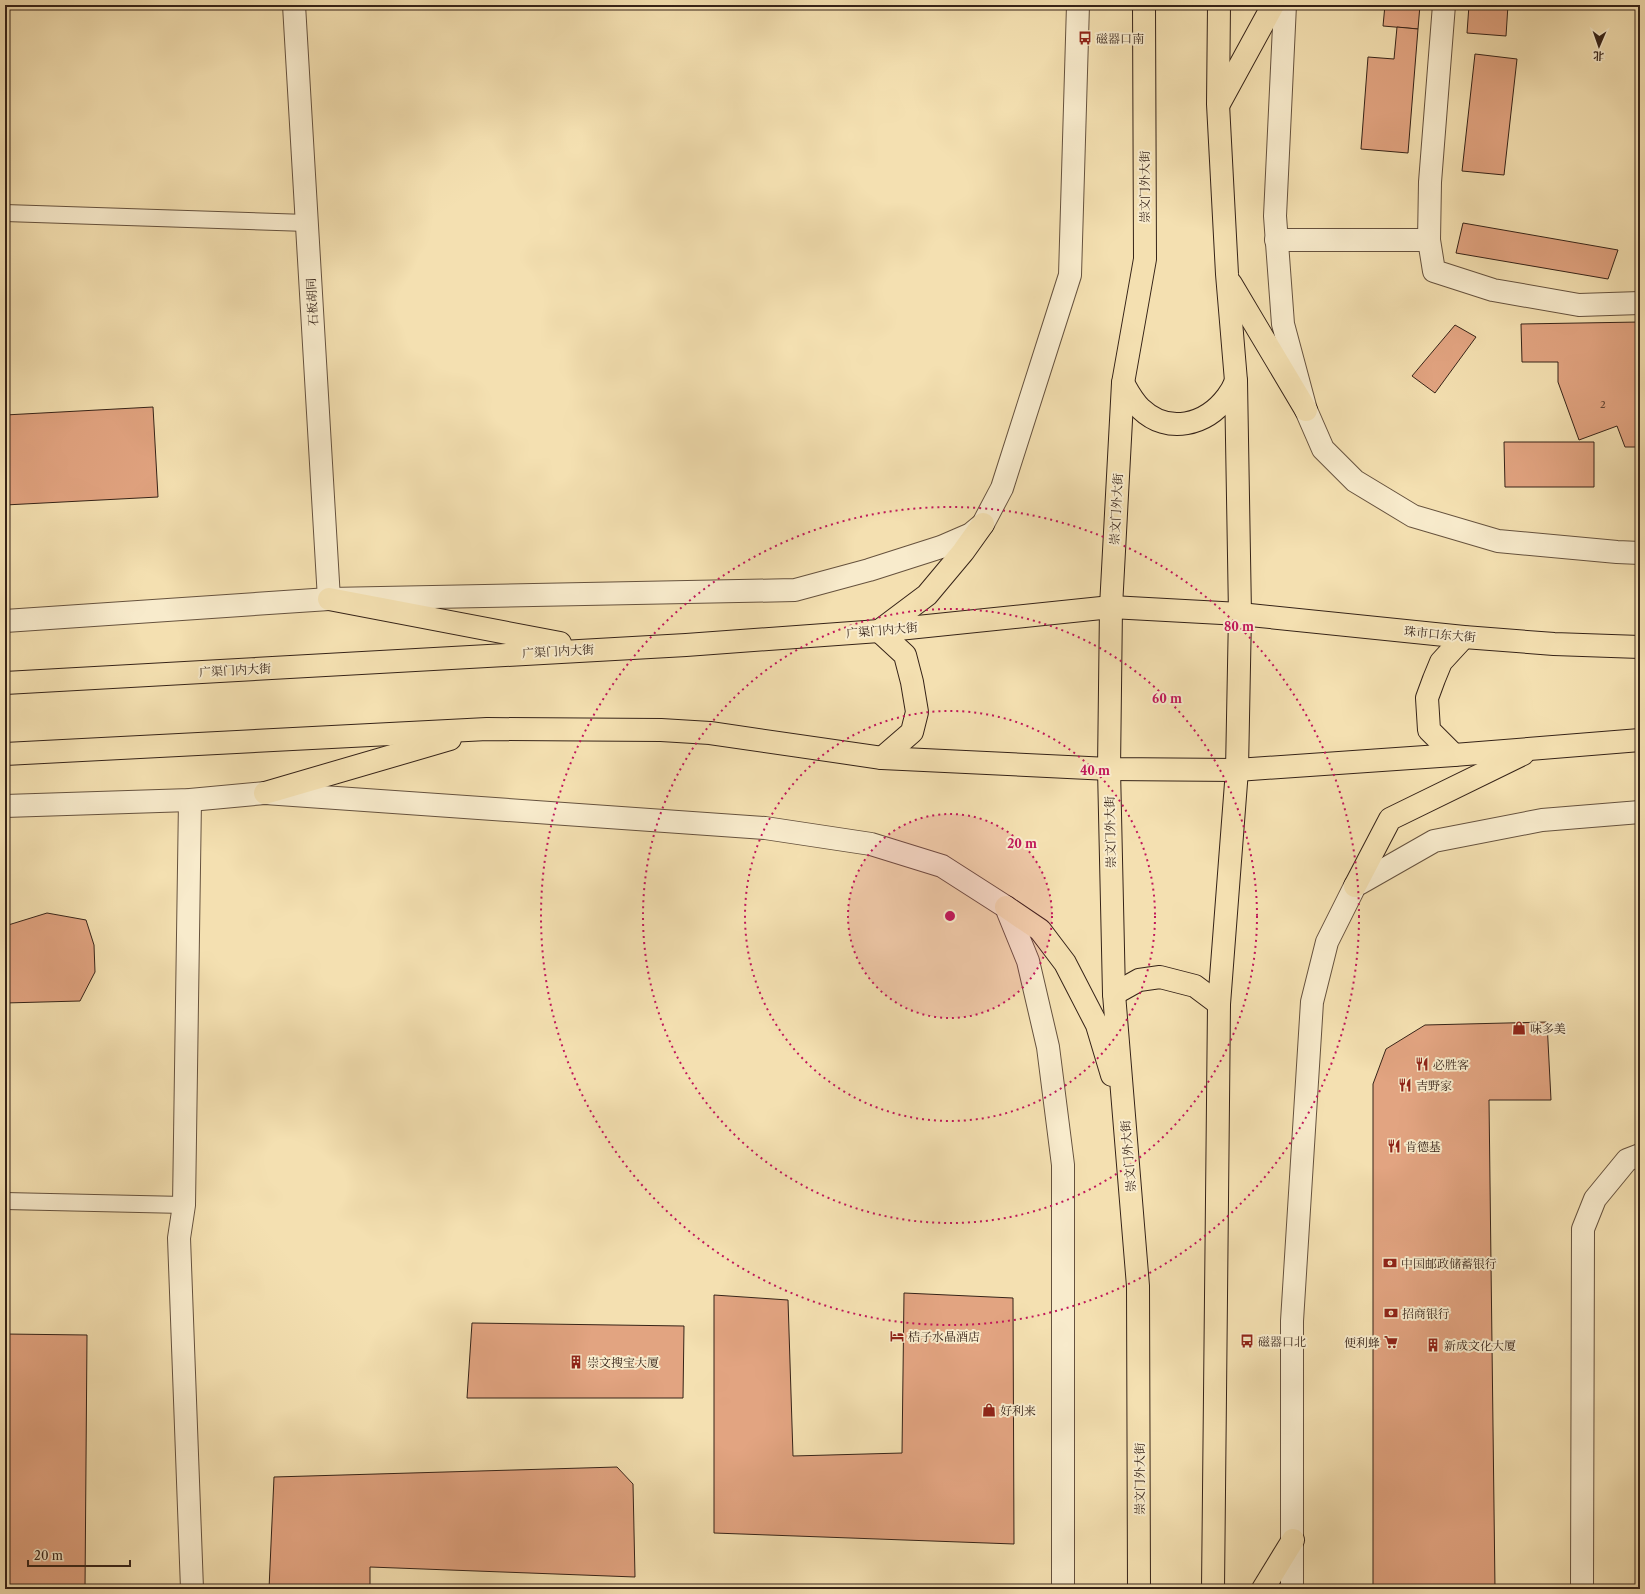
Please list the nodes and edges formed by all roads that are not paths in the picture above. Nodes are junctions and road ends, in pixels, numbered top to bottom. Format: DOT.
graph roads {
  1 [pos="294,5"];
  2 [pos="1078,5"];
  3 [pos="1144,5"];
  4 [pos="1219,5"];
  5 [pos="1273,5"];
  6 [pos="1285,5"];
  7 [pos="1444,5"];
  8 [pos="1218,104"];
  9 [pos="5,213"];
  10 [pos="307,223"];
  11 [pos="1276,240"];
  12 [pos="1429,240"];
  13 [pos="1228,280"];
  14 [pos="1640,303"];
  15 [pos="1236,381"];
  16 [pos="1123,383"];
  17 [pos="1306,410"];
  18 [pos="983,524"];
  19 [pos="1640,553"];
  20 [pos="329,599"];
  21 [pos="1111,607"];
  22 [pos="1240,614"];
  23 [pos="5,621"];
  24 [pos="879,632"];
  25 [pos="1464,636"];
  26 [pos="1640,647"];
  27 [pos="592,649"];
  28 [pos="5,683"];
  29 [pos="487,729"];
  30 [pos="1640,740"];
  31 [pos="1533,749"];
  32 [pos="5,754"];
  33 [pos="1454,755"];
  34 [pos="882,758"];
  35 [pos="1109,769"];
  36 [pos="1237,770"];
  37 [pos="265,793"];
  38 [pos="190,800"];
  39 [pos="5,806"];
  40 [pos="1640,812"];
  41 [pos="1354,886"];
  42 [pos="1006,907"];
  43 [pos="1114,994"];
  44 [pos="1219,1004"];
  45 [pos="1125,1121"];
  46 [pos="1640,1155"];
  47 [pos="5,1201"];
  48 [pos="184,1205"];
  49 [pos="1293,1540"];
  50 [pos="192,1589"];
  51 [pos="1063,1589"];
  52 [pos="1139,1589"];
  53 [pos="1213,1589"];
  54 [pos="1263,1589"];
  55 [pos="1292,1589"];
  56 [pos="1582,1589"];
  1 -- 10 [label="street, 石板胡同"];
  2 -- 18 [label="street"];
  3 -- 16 [label="main road, 崇文门外大街"];
  4 -- 8 [label="main road"];
  5 -- 8 [label="main road"];
  6 -- 11 [label="street"];
  7 -- 12 [label="street"];
  8 -- 13 [label="main road"];
  9 -- 10 [label="lane"];
  10 -- 20 [label="street, 石板胡同"];
  11 -- 12 [label="street"];
  11 -- 17 [label="street"];
  12 -- 14 [label="street"];
  13 -- 15 [label="main road"];
  13 -- 17 [label="main road"];
  15 -- 16 [label="main road"];
  15 -- 22 [label="main road"];
  16 -- 21 [label="main road, 崇文门外大街"];
  17 -- 19 [label="street"];
  18 -- 20 [label="street"];
  18 -- 24 [label="main road"];
  20 -- 23 [label="street"];
  20 -- 27 [label="main road"];
  21 -- 22 [label="main road, 广渠门内大街"];
  21 -- 24 [label="main road, 广渠门内大街"];
  21 -- 35 [label="main road, 崇文门外大街"];
  22 -- 25 [label="main road, 珠市口东大街"];
  22 -- 36 [label="main road"];
  24 -- 27 [label="main road, 广渠门内大街"];
  24 -- 34 [label="main road"];
  25 -- 26 [label="main road, 珠市口东大街"];
  25 -- 33 [label="main road"];
  27 -- 28 [label="main road, 广渠门内大街"];
  29 -- 32 [label="main road"];
  29 -- 34 [label="main road"];
  29 -- 37 [label="main road"];
  30 -- 31 [label="main road"];
  31 -- 33 [label="main road"];
  31 -- 41 [label="main road"];
  33 -- 36 [label="main road"];
  34 -- 35 [label="main road"];
  35 -- 36 [label="main road"];
  35 -- 43 [label="main road, 崇文门外大街"];
  36 -- 44 [label="main road"];
  37 -- 38 [label="street"];
  37 -- 42 [label="street"];
  38 -- 39 [label="street"];
  38 -- 48 [label="street"];
  40 -- 41 [label="street"];
  41 -- 49 [label="street"];
  42 -- 45 [label="main road"];
  42 -- 51 [label="street"];
  43 -- 44 [label="main road"];
  43 -- 45 [label="main road, 崇文门外大街"];
  44 -- 53 [label="main road"];
  45 -- 52 [label="main road, 崇文门外大街"];
  46 -- 56 [label="street"];
  47 -- 48 [label="lane"];
  48 -- 50 [label="street"];
  49 -- 54 [label="main road"];
  49 -- 55 [label="street"];
}
